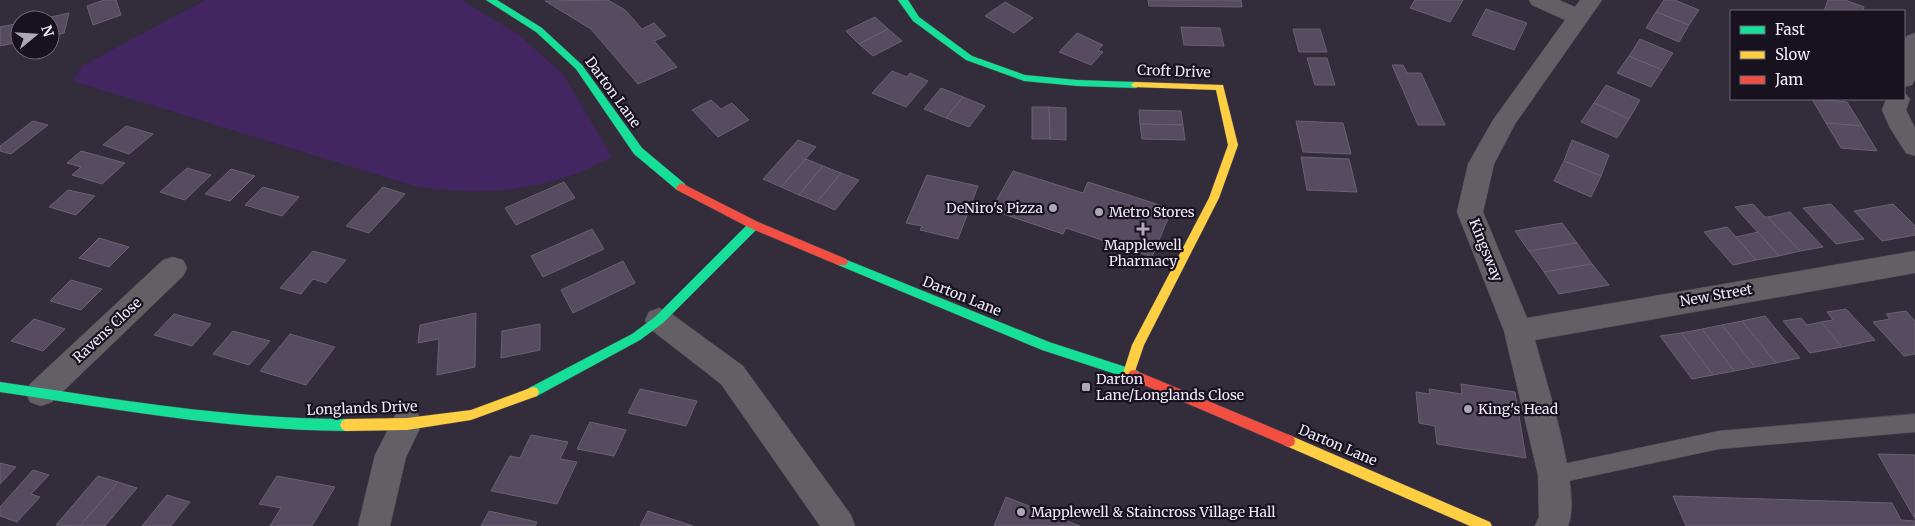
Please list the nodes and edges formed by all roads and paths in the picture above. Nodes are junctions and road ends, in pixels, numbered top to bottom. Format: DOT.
graph roads {
  1 [pos="491,0"];
  2 [pos="903,0"];
  3 [pos="1540,0"];
  4 [pos="1585,9"];
  5 [pos="1915,41"];
  6 [pos="1905,76"];
  7 [pos="1898,100"];
  8 [pos="1915,147"];
  9 [pos="754,225"];
  10 [pos="1915,262"];
  11 [pos="173,268"];
  12 [pos="659,320"];
  13 [pos="1518,330"];
  14 [pos="1128,373"];
  15 [pos="0,386"];
  16 [pos="40,393"];
  17 [pos="1915,423"];
  18 [pos="407,424"];
  19 [pos="1554,475"];
  20 [pos="374,526"];
  21 [pos="839,526"];
  22 [pos="1485,526"];
  23 [pos="1551,526"];
  1 -- 9 [label="street, Darton Lane"];
  2 -- 14 [label="street, Croft Drive"];
  3 -- 4 [label="street"];
  4 -- 13 [label="street, Kingsway"];
  5 -- 6 [label="street"];
  7 -- 8 [label="street"];
  9 -- 12 [label="street, Longlands Drive"];
  9 -- 14 [label="street, Darton Lane"];
  10 -- 13 [label="street, New Street"];
  11 -- 16 [label="street, Ravens Close"];
  12 -- 18 [label="street, Longlands Drive"];
  12 -- 21 [label="street"];
  13 -- 19 [label="street, Kingsway"];
  14 -- 22 [label="street, Darton Lane"];
  15 -- 16 [label="street, Longlands Drive"];
  16 -- 18 [label="street, Longlands Drive"];
  17 -- 19 [label="lane"];
  18 -- 20 [label="street"];
  19 -- 23 [label="street, Kingsway"];
}
